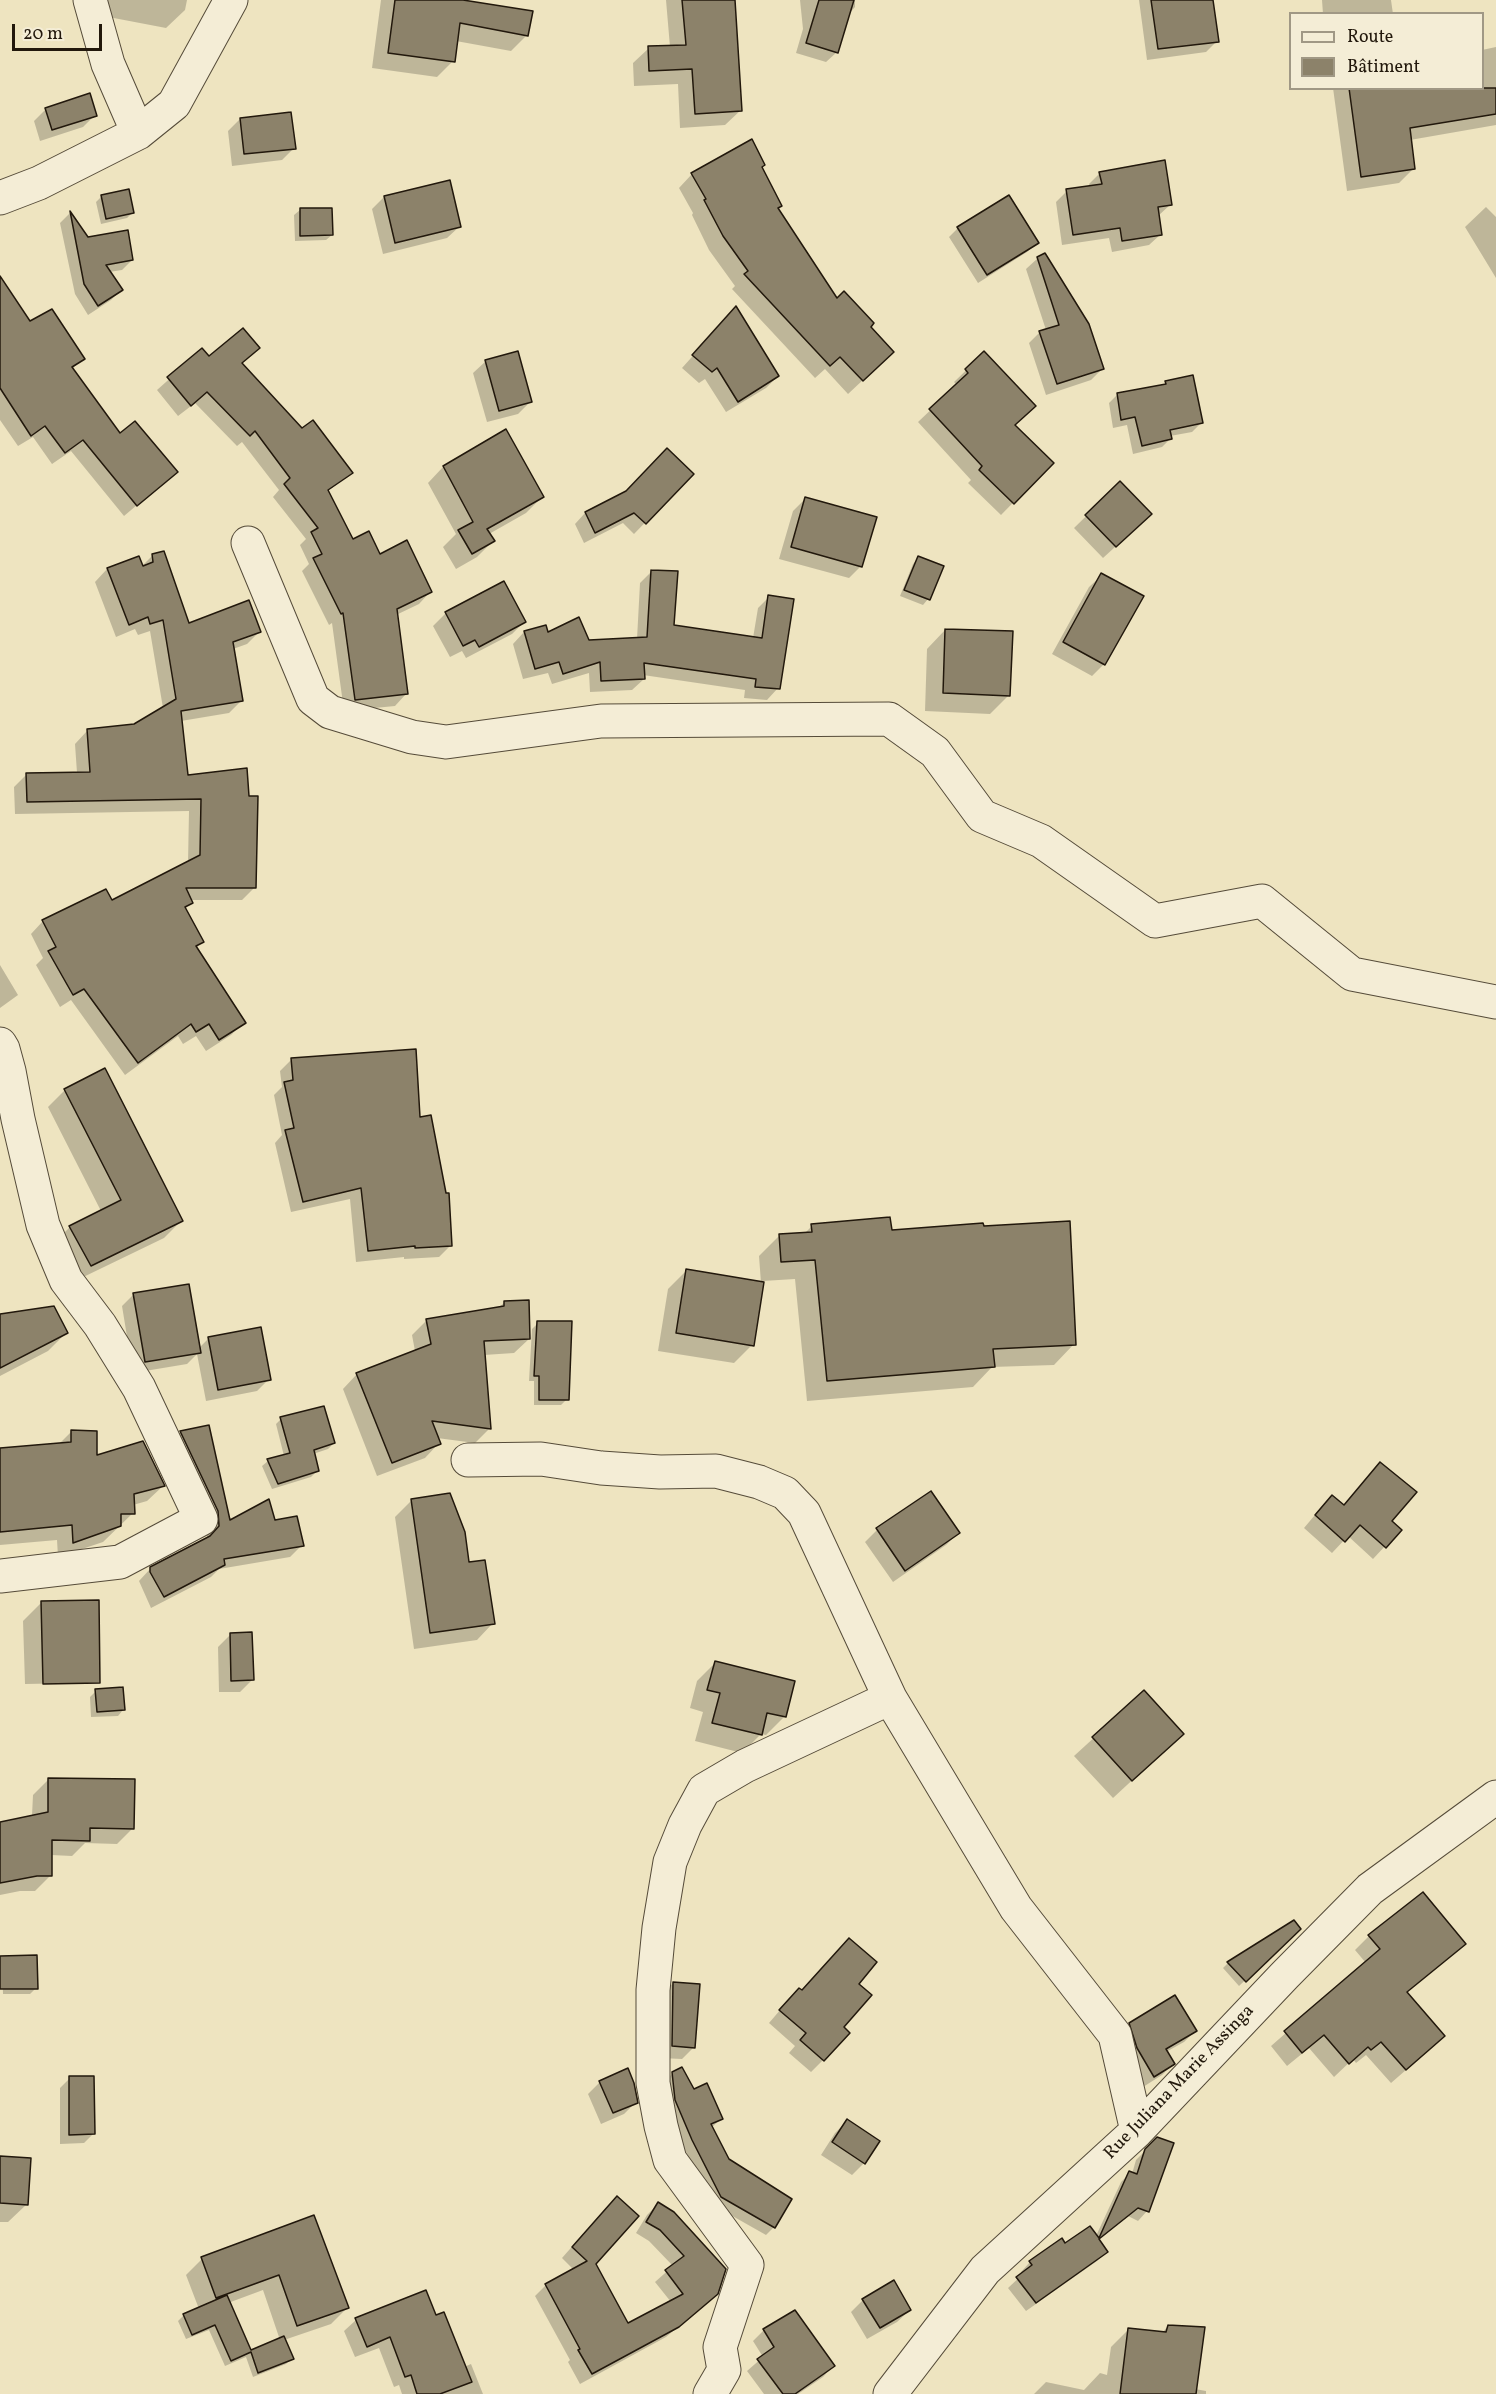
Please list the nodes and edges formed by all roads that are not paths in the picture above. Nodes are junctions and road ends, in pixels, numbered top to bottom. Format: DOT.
graph roads {
  1 [pos="90,0"];
  2 [pos="231,0"];
  3 [pos="138,133"];
  4 [pos="0,198"];
  5 [pos="248,543"];
  6 [pos="1496,1002"];
  7 [pos="0,1044"];
  8 [pos="468,1460"];
  9 [pos="0,1576"];
  10 [pos="890,1698"];
  11 [pos="1496,1797"];
  12 [pos="1137,2131"];
  13 [pos="710,2394"];
  14 [pos="890,2394"];
  1 -- 3 [label="street"];
  2 -- 3 [label="street"];
  3 -- 4 [label="street"];
  5 -- 6 [label="street"];
  7 -- 9 [label="street"];
  8 -- 10 [label="street"];
  10 -- 12 [label="street"];
  10 -- 13 [label="street"];
  11 -- 12 [label="street, Rue Juliana Marie Assinga"];
  12 -- 14 [label="street, Rue Juliana Marie Assinga"];
}
